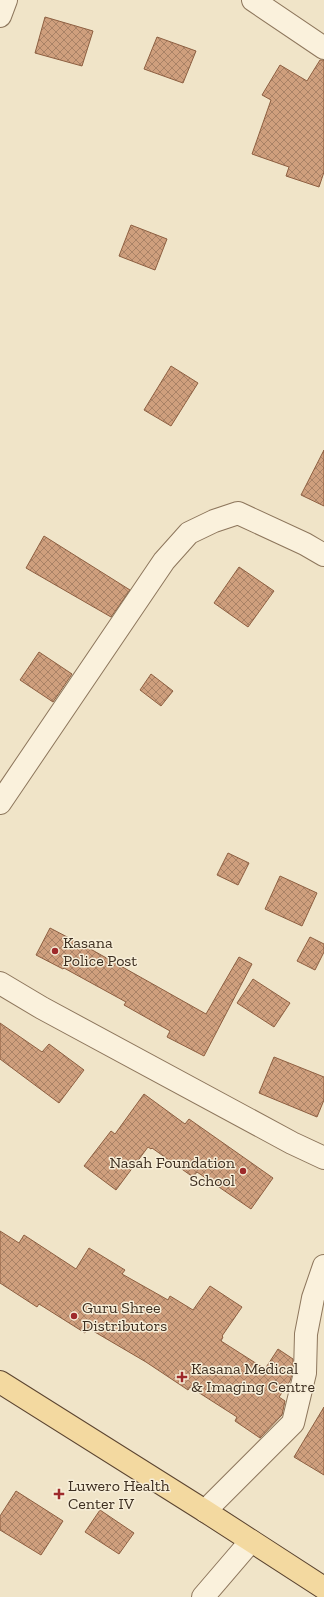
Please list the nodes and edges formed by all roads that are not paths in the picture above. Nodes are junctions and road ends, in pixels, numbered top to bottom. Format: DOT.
graph roads {
  1 [pos="6,0"];
  2 [pos="253,0"];
  3 [pos="0,16"];
  4 [pos="324,48"];
  5 [pos="324,555"];
  6 [pos="0,803"];
  7 [pos="0,983"];
  8 [pos="324,1158"];
  9 [pos="324,1266"];
  10 [pos="0,1382"];
  11 [pos="205,1511"];
  12 [pos="251,1541"];
  13 [pos="324,1588"];
  14 [pos="203,1597"];
  1 -- 3 [label="street"];
  2 -- 4 [label="street"];
  5 -- 6 [label="street"];
  7 -- 8 [label="street"];
  9 -- 11 [label="street"];
  10 -- 11 [label="main road"];
  11 -- 12 [label="main road"];
  12 -- 13 [label="main road"];
  12 -- 14 [label="street"];
}
